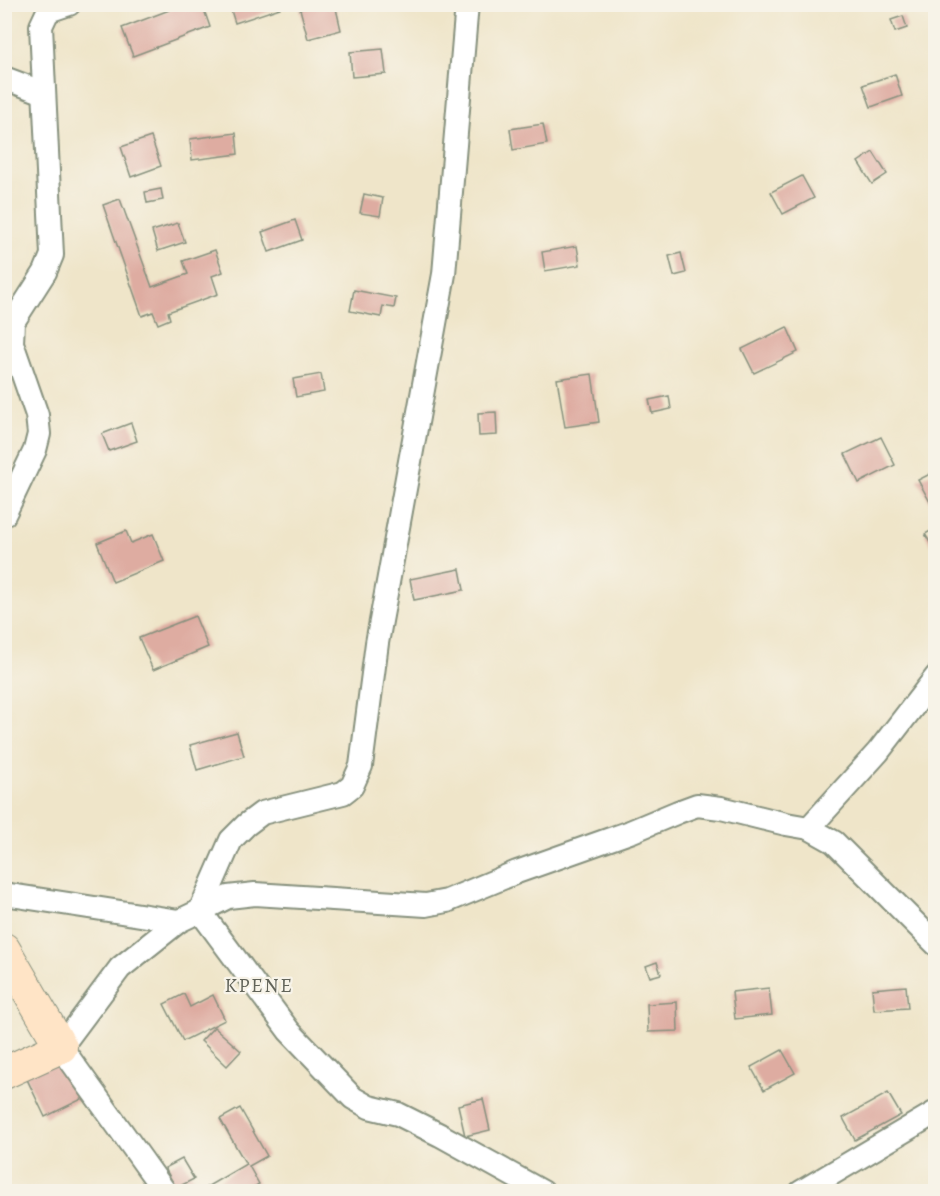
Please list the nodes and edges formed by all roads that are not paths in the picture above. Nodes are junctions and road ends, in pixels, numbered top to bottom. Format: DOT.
graph roads {
  1 [pos="69,4"];
  2 [pos="467,4"];
  3 [pos="4,78"];
  4 [pos="44,93"];
  5 [pos="4,515"];
  6 [pos="936,677"];
  7 [pos="809,828"];
  8 [pos="4,894"];
  9 [pos="200,911"];
  10 [pos="179,921"];
  11 [pos="936,944"];
  12 [pos="4,949"];
  13 [pos="61,1047"];
  14 [pos="4,1073"];
  15 [pos="936,1112"];
  16 [pos="165,1191"];
  17 [pos="543,1191"];
  18 [pos="801,1191"];
  1 -- 4 [label="street"];
  2 -- 9 [label="street"];
  3 -- 4 [label="street"];
  4 -- 5 [label="street"];
  6 -- 7 [label="street"];
  7 -- 9 [label="street"];
  7 -- 11 [label="street"];
  8 -- 10 [label="street"];
  9 -- 10 [label="street"];
  9 -- 17 [label="street"];
  10 -- 13 [label="street"];
  12 -- 13 [label="street"];
  13 -- 14 [label="street"];
  13 -- 16 [label="street"];
  15 -- 18 [label="street"];
}
